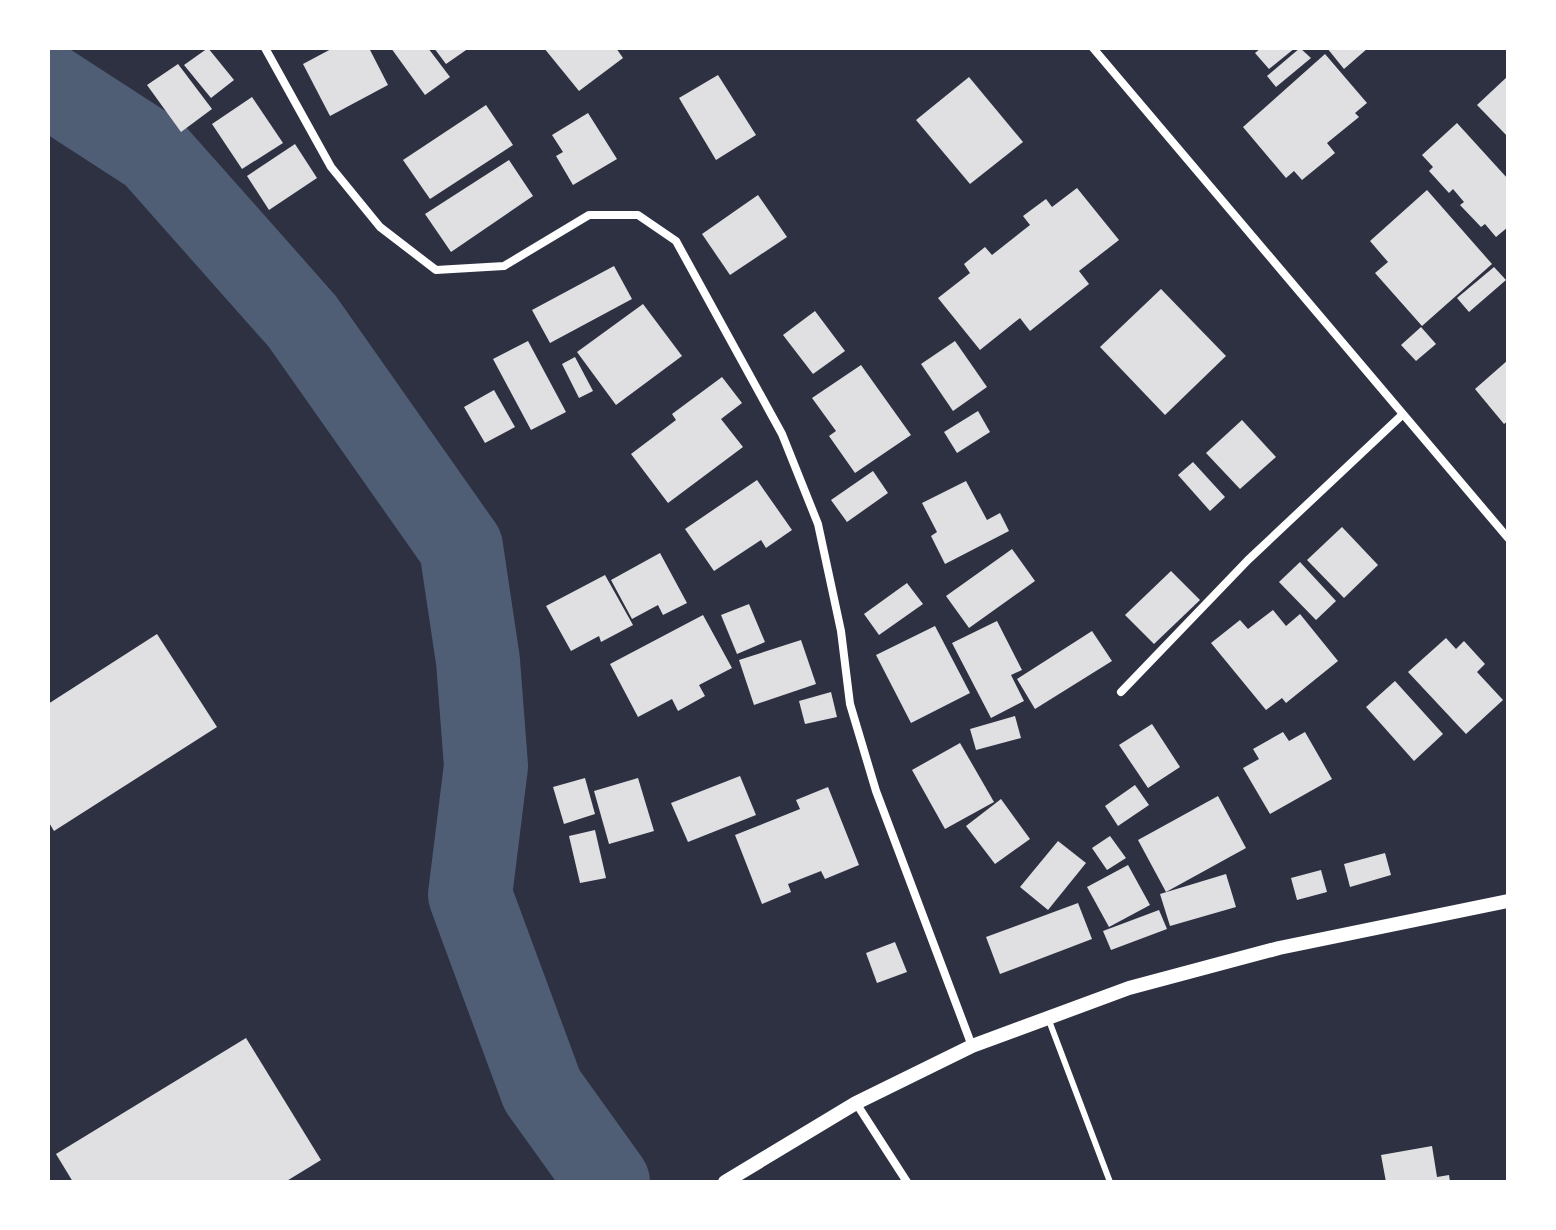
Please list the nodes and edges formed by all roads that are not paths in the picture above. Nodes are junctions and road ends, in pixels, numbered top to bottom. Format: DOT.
graph roads {
  1 [pos="265,48"];
  2 [pos="1093,48"];
  3 [pos="1402,415"];
  4 [pos="1508,538"];
  5 [pos="1121,692"];
  6 [pos="1508,901"];
  7 [pos="1048,1018"];
  8 [pos="972,1046"];
  9 [pos="856,1103"];
  10 [pos="725,1182"];
  11 [pos="907,1182"];
  12 [pos="1110,1182"];
  1 -- 8 [label="street"];
  2 -- 3 [label="street"];
  3 -- 4 [label="street"];
  3 -- 5 [label="street"];
  6 -- 7 [label="street"];
  7 -- 8 [label="street"];
  7 -- 12 [label="lane"];
  8 -- 9 [label="street"];
  9 -- 10 [label="street"];
  9 -- 11 [label="street"];
}
